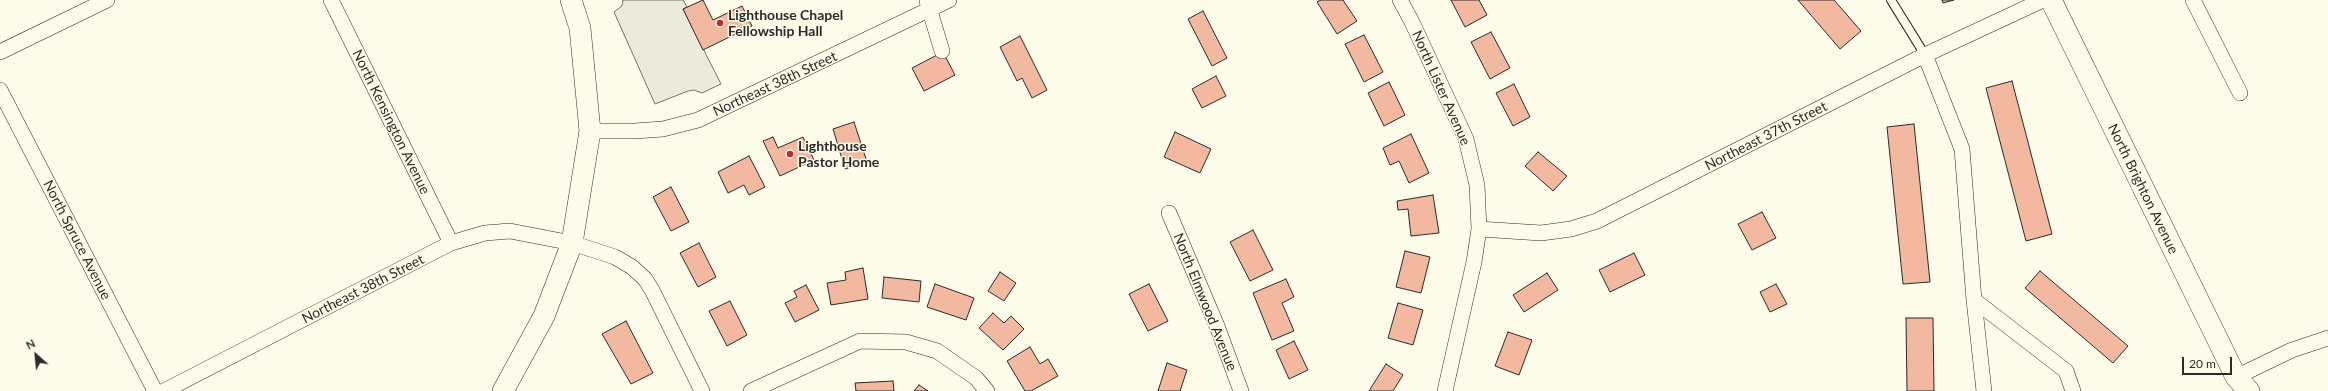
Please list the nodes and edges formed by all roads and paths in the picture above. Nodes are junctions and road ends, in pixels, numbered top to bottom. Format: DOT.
graph roads {
  1 [pos="107,0"];
  2 [pos="331,0"];
  3 [pos="571,0"];
  4 [pos="949,0"];
  5 [pos="1400,0"];
  6 [pos="1891,0"];
  7 [pos="2043,0"];
  8 [pos="2051,0"];
  9 [pos="2193,0"];
  10 [pos="929,5"];
  11 [pos="942,50"];
  12 [pos="0,52"];
  13 [pos="1924,55"];
  14 [pos="0,90"];
  15 [pos="2240,93"];
  16 [pos="590,131"];
  17 [pos="1169,213"];
  18 [pos="1479,229"];
  19 [pos="451,243"];
  20 [pos="572,243"];
  21 [pos="1974,300"];
  22 [pos="2328,338"];
  23 [pos="2240,386"];
  24 [pos="155,391"];
  25 [pos="164,391"];
  26 [pos="503,391"];
  27 [pos="702,391"];
  28 [pos="750,391"];
  29 [pos="987,391"];
  30 [pos="1241,391"];
  31 [pos="1445,391"];
  32 [pos="1984,391"];
  33 [pos="2073,391"];
  1 -- 12 [label="street"];
  2 -- 19 [label="street, North Kensington Avenue"];
  3 -- 16 [label="main road"];
  4 -- 10 [label="street, Northeast 38th Street"];
  5 -- 18 [label="street, North Lister Avenue"];
  6 -- 13 [label="lane"];
  7 -- 13 [label="street, Northeast 37th Street"];
  8 -- 23 [label="main road, North Brighton Avenue"];
  9 -- 15 [label="street"];
  10 -- 11 [label="street"];
  10 -- 16 [label="street, Northeast 38th Street"];
  13 -- 18 [label="street, Northeast 37th Street"];
  13 -- 21 [label="street"];
  14 -- 24 [label="street, North Spruce Avenue"];
  16 -- 20 [label="main road"];
  17 -- 30 [label="street, North Elmwood Avenue"];
  18 -- 31 [label="street, North Lister Avenue"];
  19 -- 20 [label="street, Northeast 38th Street"];
  19 -- 25 [label="street, Northeast 38th Street"];
  20 -- 26 [label="main road"];
  20 -- 27 [label="street, Northeast 38th Street"];
  21 -- 32 [label="street"];
  21 -- 33 [label="street"];
  22 -- 23 [label="street"];
  28 -- 29 [label="street"];
}
